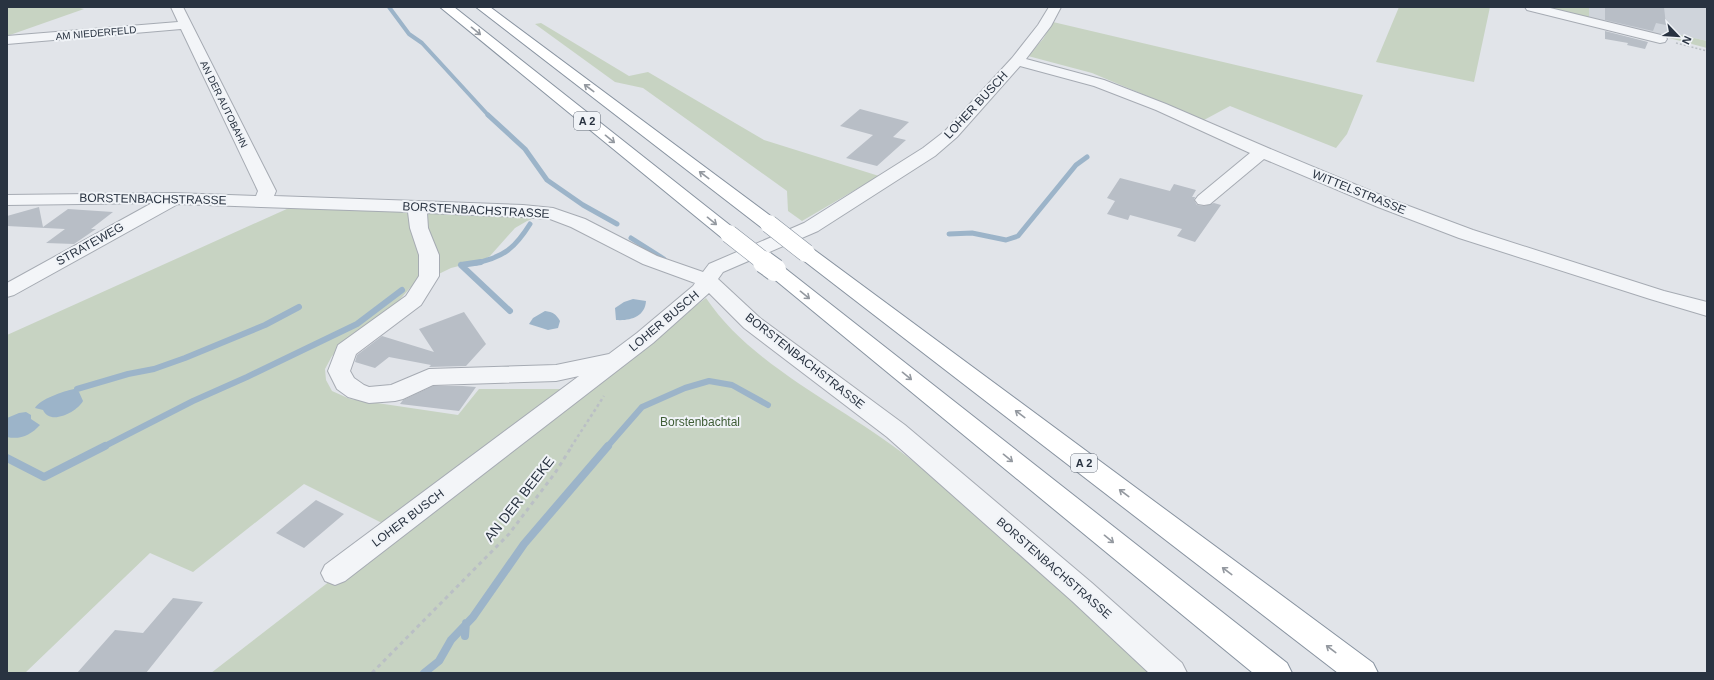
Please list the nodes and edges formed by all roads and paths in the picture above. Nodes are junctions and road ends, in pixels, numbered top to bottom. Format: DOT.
graph roads {
  1 [pos="177,7"];
  2 [pos="446,7"];
  3 [pos="482,7"];
  4 [pos="1055,7"];
  5 [pos="1531,7"];
  6 [pos="186,25"];
  7 [pos="1660,39"];
  8 [pos="7,40"];
  9 [pos="1707,51"];
  10 [pos="1017,61"];
  11 [pos="1262,152"];
  12 [pos="174,198"];
  13 [pos="7,200"];
  14 [pos="263,200"];
  15 [pos="1204,200"];
  16 [pos="416,206"];
  17 [pos="707,280"];
  18 [pos="7,291"];
  19 [pos="1707,309"];
  20 [pos="621,357"];
  21 [pos="608,389"];
  22 [pos="335,573"];
  23 [pos="372,673"];
  24 [pos="1171,673"];
  25 [pos="1276,673"];
  26 [pos="1362,673"];
  1 -- 6 [label="street, AN DER AUTOBAHN"];
  2 -- 25 [label="highway, A 2, one-way, bridge"];
  26 -- 3 [label="highway, A 2, one-way, bridge"];
  4 -- 10 [label="street, LOHER BUSCH"];
  5 -- 7 [label="street"];
  6 -- 8 [label="street, AM NIEDERFELD"];
  6 -- 14 [label="street, AN DER AUTOBAHN"];
  7 -- 9 [label="path"];
  10 -- 11 [label="street, WITTELSTRASSE"];
  10 -- 17 [label="street, LOHER BUSCH"];
  11 -- 15 [label="street"];
  11 -- 19 [label="street, WITTELSTRASSE"];
  12 -- 13 [label="street, BORSTENBACHSTRASSE"];
  12 -- 14 [label="street, BORSTENBACHSTRASSE"];
  12 -- 18 [label="street, STRATEWEG"];
  14 -- 16 [label="street, BORSTENBACHSTRASSE"];
  16 -- 17 [label="street, BORSTENBACHSTRASSE"];
  16 -- 20 [label="street"];
  17 -- 20 [label="street, LOHER BUSCH"];
  17 -- 24 [label="street, BORSTENBACHSTRASSE"];
  20 -- 22 [label="street, LOHER BUSCH"];
  21 -- 23 [label="path, AN DER BEEKE"];
}
